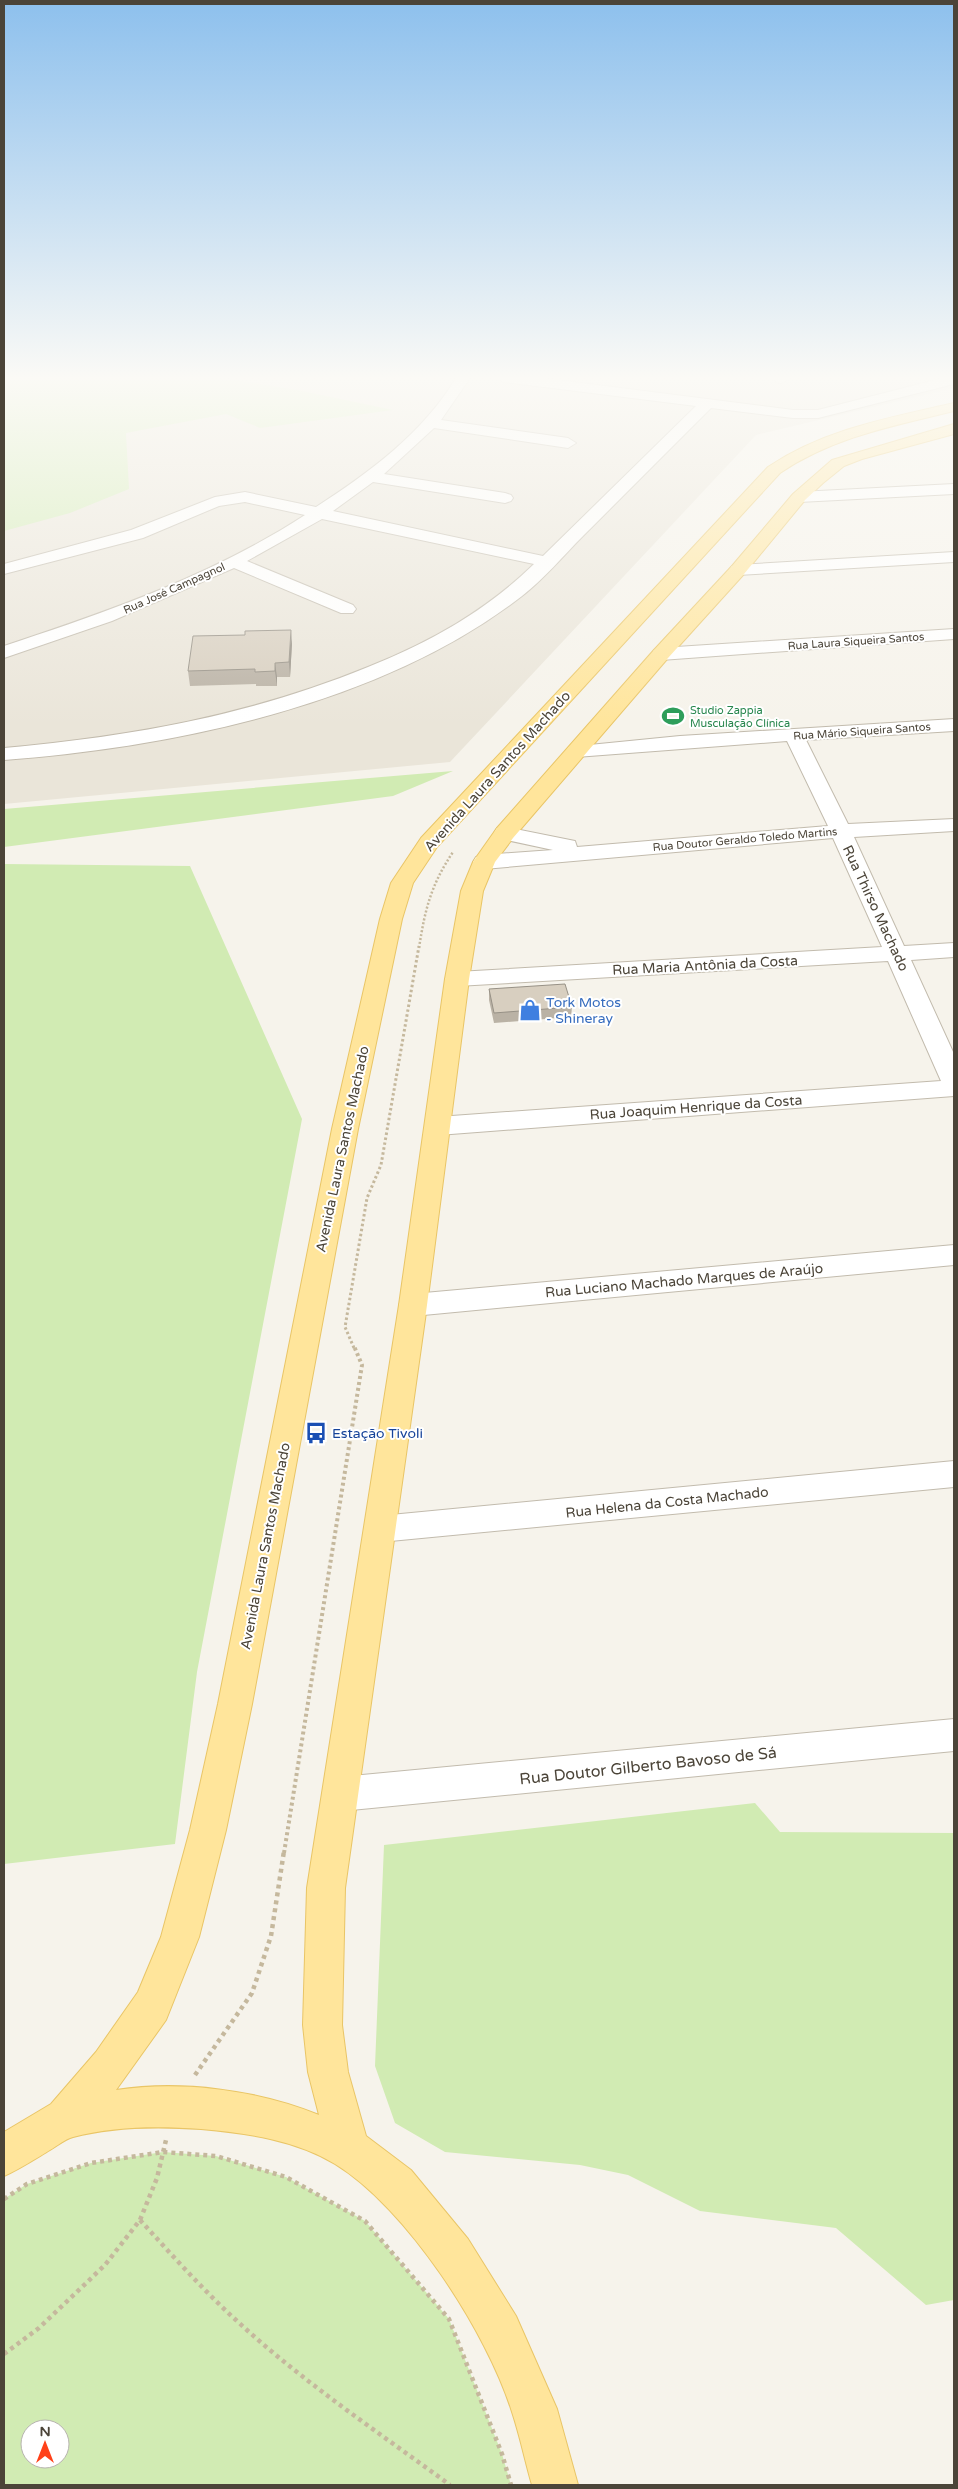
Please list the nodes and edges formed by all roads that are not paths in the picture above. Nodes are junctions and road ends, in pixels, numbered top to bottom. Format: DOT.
graph roads {
  1 [pos="348,494"];
  2 [pos="481,494"];
  3 [pos="616,494"];
  4 [pos="752,494"];
  5 [pos="803,494"];
  6 [pos="505,498"];
  7 [pos="320,514"];
  8 [pos="954,557"];
  9 [pos="234,562"];
  10 [pos="547,562"];
  11 [pos="746,562"];
  12 [pos="4,569"];
  13 [pos="348,609"];
  14 [pos="680,634"];
  15 [pos="954,634"];
  16 [pos="757,648"];
  17 [pos="4,652"];
  18 [pos="661,654"];
  19 [pos="954,725"];
  20 [pos="597,726"];
  21 [pos="794,736"];
  22 [pos="680,742"];
  23 [pos="576,750"];
  24 [pos="4,754"];
  25 [pos="954,825"];
  26 [pos="841,831"];
  27 [pos="505,833"];
  28 [pos="596,851"];
  29 [pos="484,862"];
  30 [pos="954,950"];
  31 [pos="896,954"];
  32 [pos="456,979"];
  33 [pos="954,1081"];
  34 [pos="954,1088"];
  35 [pos="438,1126"];
  36 [pos="954,1256"];
  37 [pos="413,1305"];
  38 [pos="954,1474"];
  39 [pos="380,1529"];
  40 [pos="954,1735"];
  41 [pos="341,1794"];
  42 [pos="64,2118"];
  43 [pos="349,2149"];
  44 [pos="4,2155"];
  45 [pos="555,2485"];
  1 -- 7 [label="street, Rua José Campagnol"];
  2 -- 6 [label="street"];
  3 -- 10 [label="street"];
  4 -- 42 [label="main road, Avenida Laura Santos Machado"];
  5 -- 11 [label="main road"];
  7 -- 9 [label="street, Rua José Campagnol"];
  7 -- 10 [label="street"];
  7 -- 12 [label="street"];
  8 -- 11 [label="street"];
  9 -- 13 [label="street"];
  9 -- 17 [label="street, Rua José Campagnol"];
  10 -- 24 [label="street"];
  11 -- 14 [label="main road"];
  14 -- 16 [label="street, Rua Laura Siqueira Santos"];
  14 -- 18 [label="main road"];
  15 -- 16 [label="street, Rua Laura Siqueira Santos"];
  16 -- 18 [label="street, Rua Laura Siqueira Santos"];
  18 -- 20 [label="main road"];
  19 -- 21 [label="street, Rua Mário Siqueira Santos"];
  20 -- 22 [label="street, Rua Mário Siqueira Santos"];
  20 -- 23 [label="main road"];
  21 -- 22 [label="street, Rua Mário Siqueira Santos"];
  21 -- 26 [label="street, Rua Thirso Machado"];
  22 -- 23 [label="street, Rua Mário Siqueira Santos"];
  23 -- 27 [label="main road"];
  25 -- 26 [label="street, Rua Doutor Geraldo Toledo Martins"];
  26 -- 28 [label="street, Rua Doutor Geraldo Toledo Martins"];
  26 -- 31 [label="street, Rua Thirso Machado"];
  27 -- 28 [label="street, Rua Doutor Geraldo Toledo Martins"];
  27 -- 29 [label="main road"];
  28 -- 29 [label="street, Rua Doutor Geraldo Toledo Martins"];
  29 -- 32 [label="main road"];
  30 -- 31 [label="street, Rua Maria Antônia da Costa"];
  31 -- 32 [label="street, Rua Maria Antônia da Costa"];
  31 -- 33 [label="street, Rua Thirso Machado"];
  32 -- 35 [label="main road"];
  34 -- 35 [label="street, Rua Joaquim Henrique da Costa"];
  35 -- 37 [label="main road"];
  36 -- 37 [label="street, Rua Luciano Machado Marques de Araújo"];
  37 -- 39 [label="main road"];
  38 -- 39 [label="street, Rua Helena da Costa Machado"];
  39 -- 41 [label="main road"];
  40 -- 41 [label="street, Rua Doutor Gilberto Bavoso de Sá"];
  41 -- 43 [label="main road"];
  42 -- 43 [label="main road"];
  42 -- 44 [label="main road"];
  43 -- 45 [label="main road"];
}
